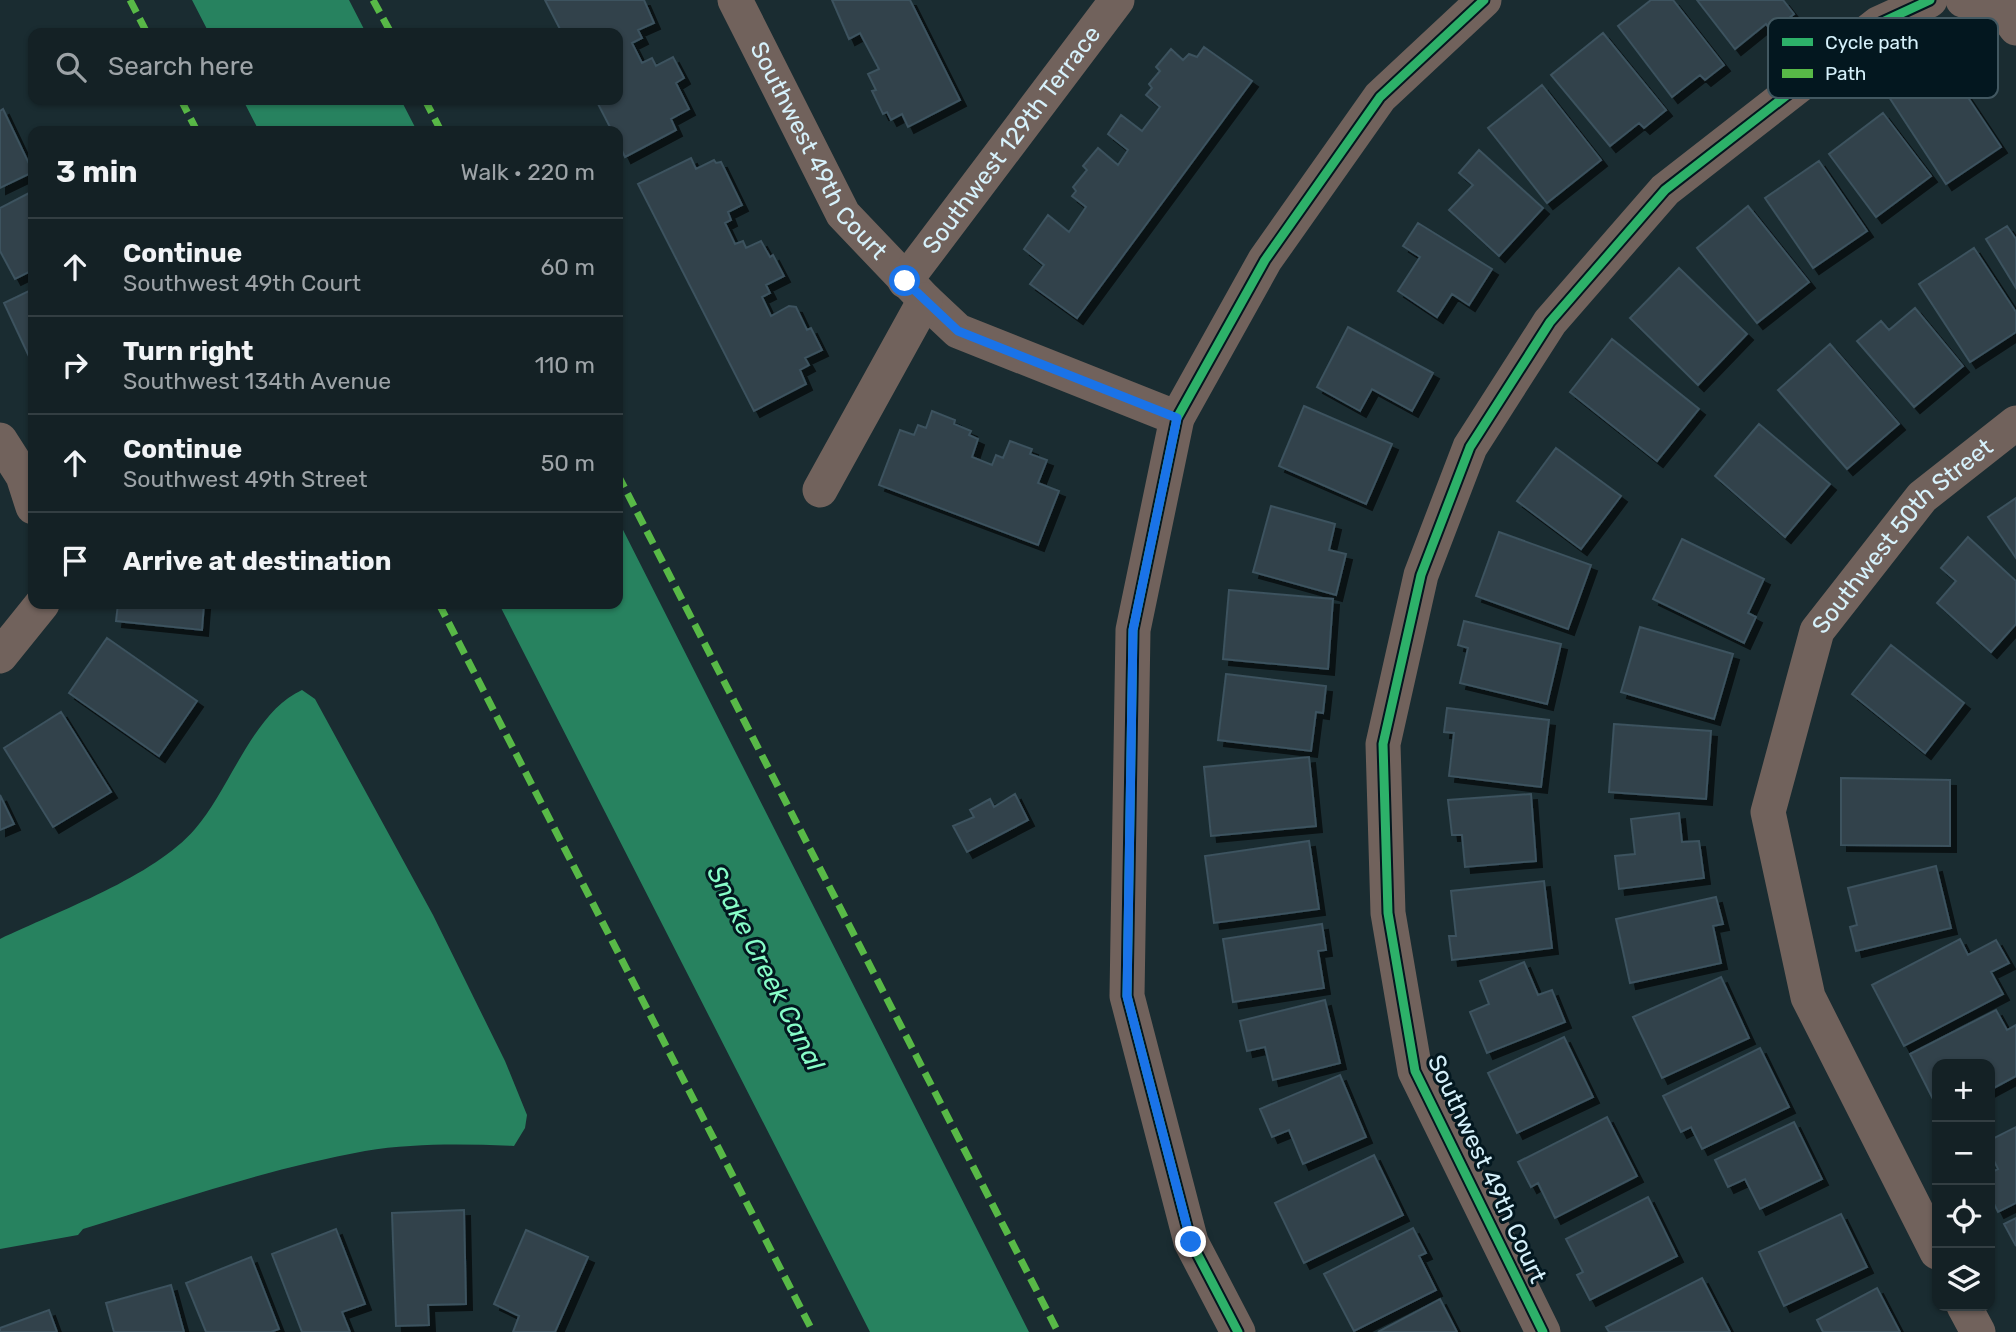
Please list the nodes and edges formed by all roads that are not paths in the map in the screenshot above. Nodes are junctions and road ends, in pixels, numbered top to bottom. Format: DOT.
graph roads {
  1 [pos="735,0"];
  2 [pos="1117,0"];
  3 [pos="1484,0"];
  4 [pos="1930,0"];
  5 [pos="1963,0"];
  6 [pos="1891,18"];
  7 [pos="2016,28"];
  8 [pos="1783,98"];
  9 [pos="915,291"];
  10 [pos="1177,418"];
  11 [pos="2016,423"];
  12 [pos="0,440"];
  13 [pos="820,490"];
  14 [pos="28,492"];
  15 [pos="38,609"];
  16 [pos="0,656"];
  17 [pos="1935,1248"];
  18 [pos="1967,1311"];
  19 [pos="1238,1332"];
  20 [pos="1543,1332"];
  21 [pos="1978,1332"];
  1 -- 9 [label="street, Southwest 49th Court"];
  2 -- 9 [label="street, Southwest 129th Terrace"];
  3 -- 10 [label="street"];
  4 -- 6 [label="street, Southwest 49th Court"];
  5 -- 7 [label="street"];
  8 -- 20 [label="street, Southwest 49th Court"];
  9 -- 10 [label="street, Southwest 49th Court"];
  9 -- 13 [label="street, Southwest 129th Terrace"];
  10 -- 19 [label="street"];
  11 -- 17 [label="street, Southwest 50th Street"];
  12 -- 14 [label="street"];
  15 -- 16 [label="street"];
  18 -- 21 [label="street"];
}
